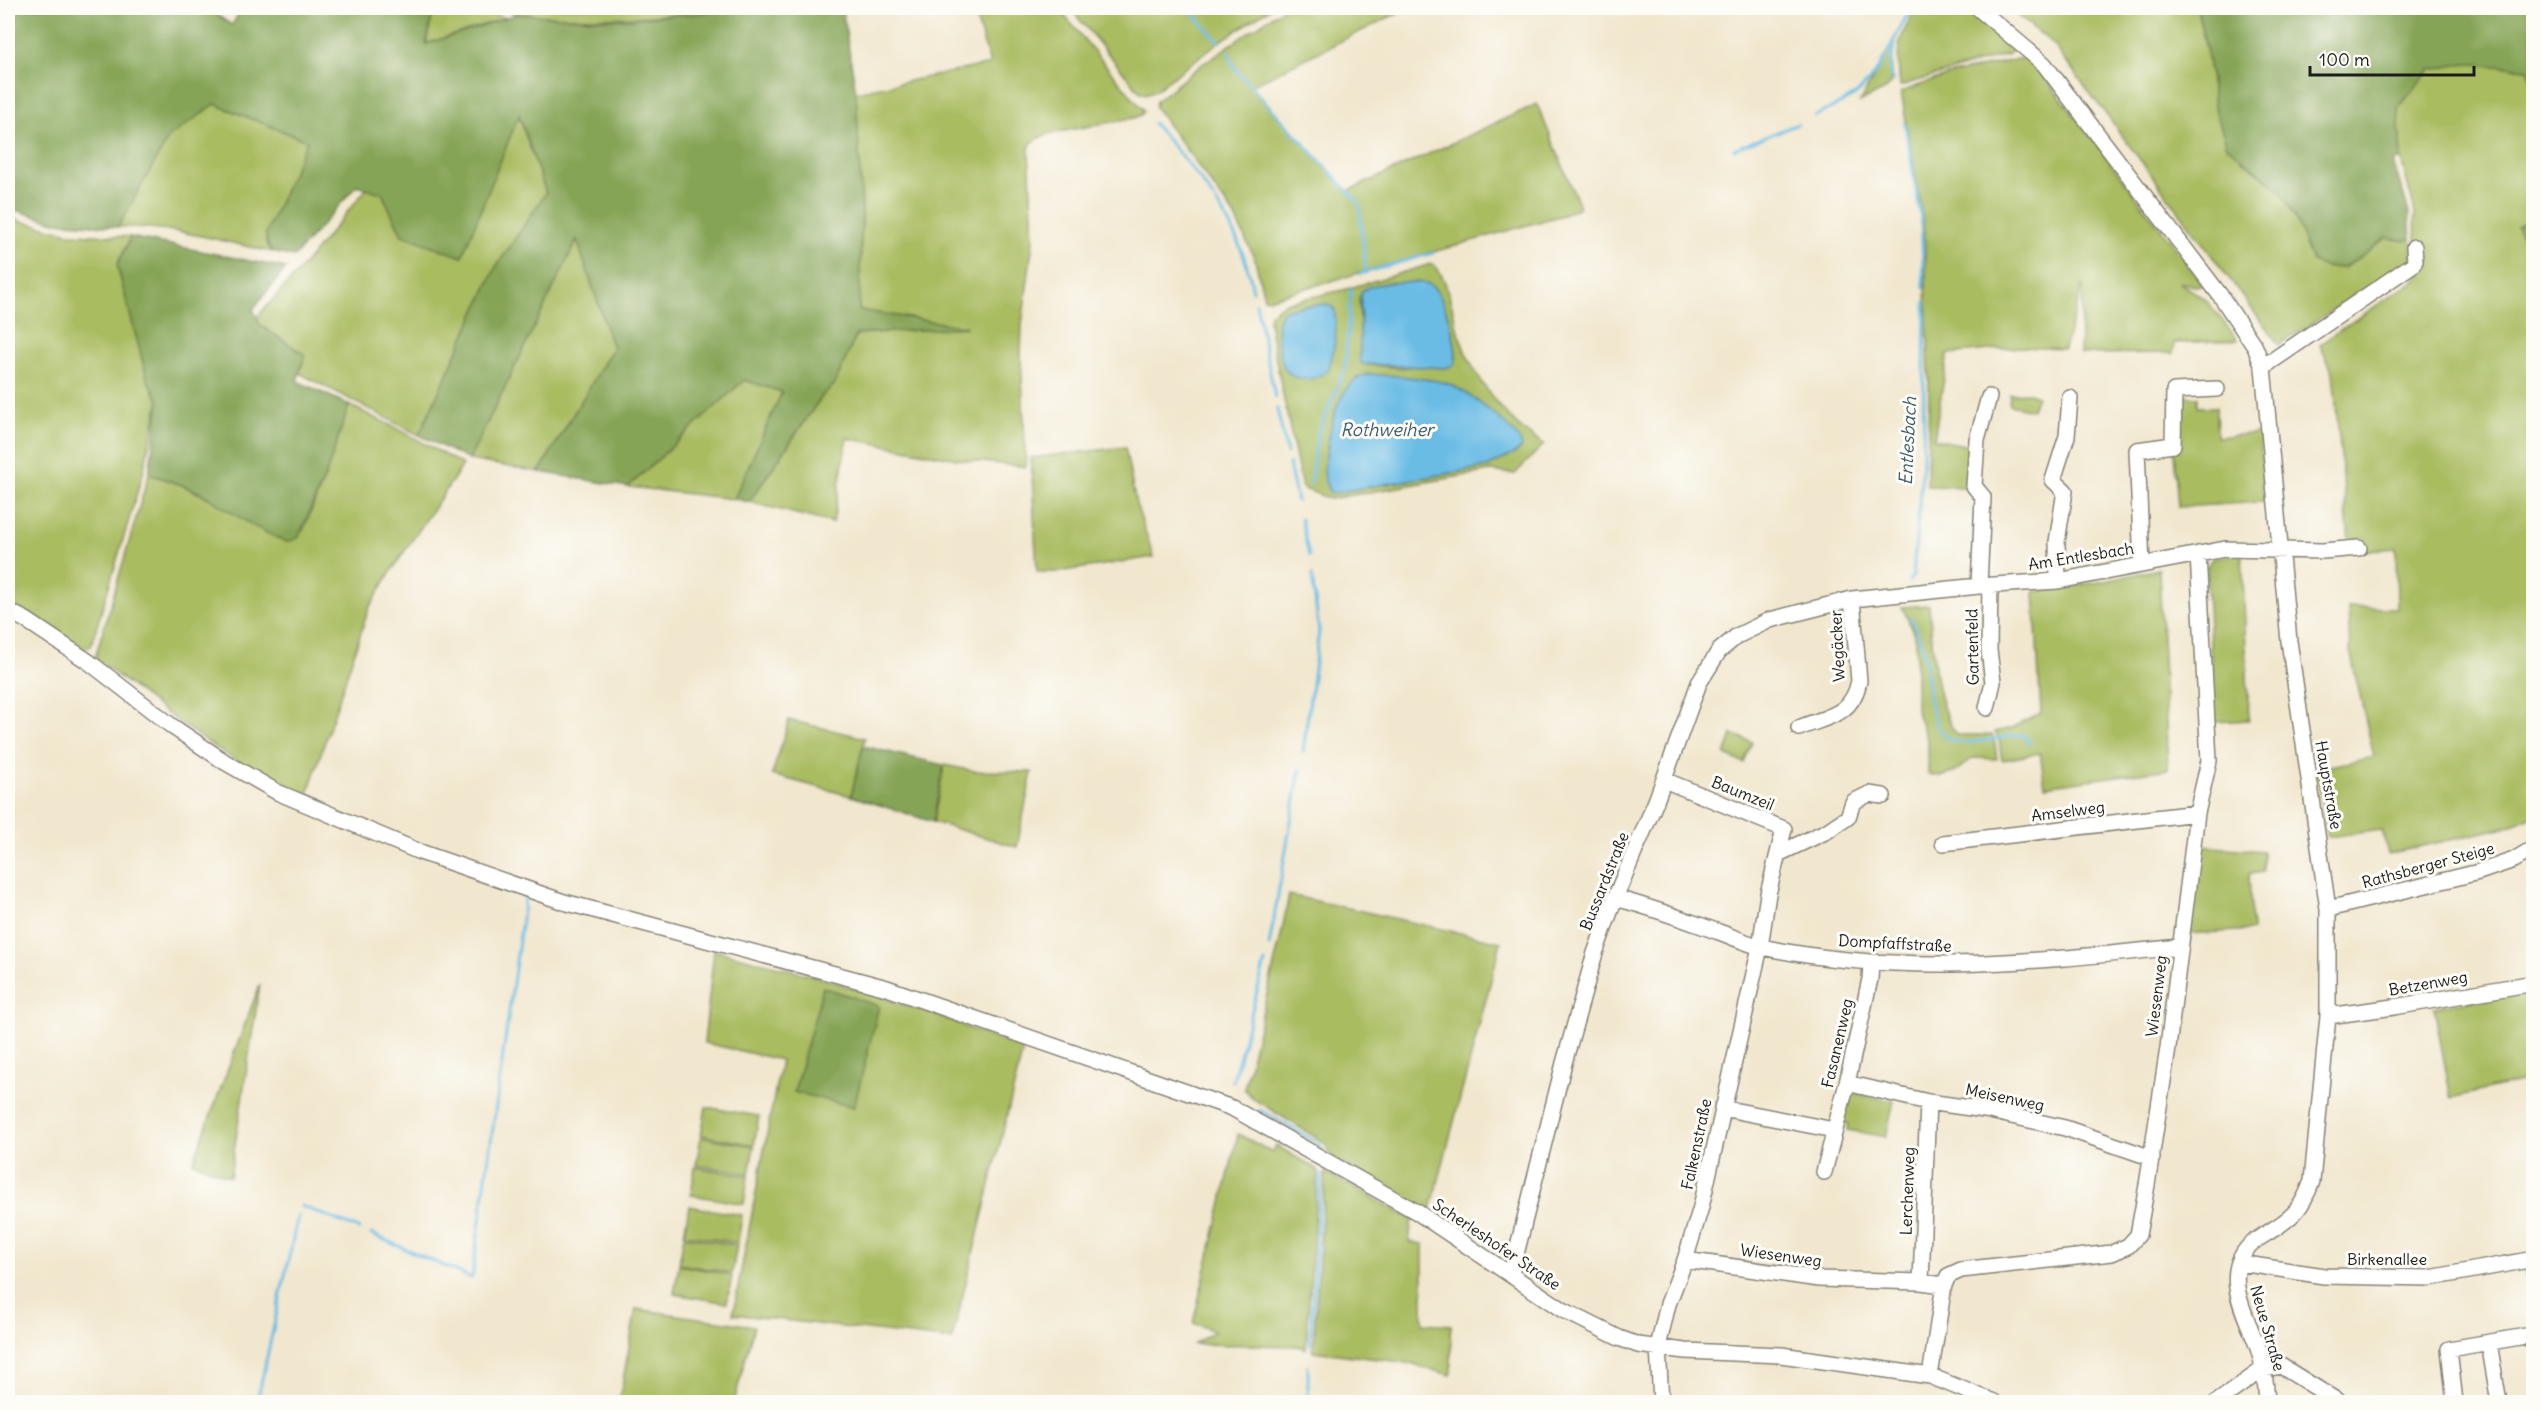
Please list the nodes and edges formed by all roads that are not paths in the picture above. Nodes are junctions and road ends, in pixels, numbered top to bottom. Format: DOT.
graph roads {
  1 [pos="1978,8"];
  2 [pos="2414,246"];
  3 [pos="2264,367"];
  4 [pos="2217,389"];
  5 [pos="1989,397"];
  6 [pos="2070,398"];
  7 [pos="2359,548"];
  8 [pos="2279,551"];
  9 [pos="2198,554"];
  10 [pos="2142,565"];
  11 [pos="2058,581"];
  12 [pos="1984,586"];
  13 [pos="1852,599"];
  14 [pos="8,611"];
  15 [pos="1987,708"];
  16 [pos="1799,728"];
  17 [pos="1664,780"];
  18 [pos="1883,796"];
  19 [pos="1839,802"];
  20 [pos="2197,813"];
  21 [pos="1848,817"];
  22 [pos="1943,843"];
  23 [pos="2534,848"];
  24 [pos="1778,854"];
  25 [pos="1615,898"];
  26 [pos="2328,909"];
  27 [pos="1760,947"];
  28 [pos="2180,947"];
  29 [pos="1871,963"];
  30 [pos="2534,983"];
  31 [pos="2328,1016"];
  32 [pos="1847,1083"];
  33 [pos="1928,1102"];
  34 [pos="1722,1108"];
  35 [pos="1834,1130"];
  36 [pos="2152,1158"];
  37 [pos="1824,1172"];
  38 [pos="2534,1259"];
  39 [pos="1685,1260"];
  40 [pos="2240,1263"];
  41 [pos="1511,1274"];
  42 [pos="1922,1282"];
  43 [pos="1944,1285"];
  44 [pos="2489,1343"];
  45 [pos="2534,1345"];
  46 [pos="1658,1347"];
  47 [pos="2263,1369"];
  48 [pos="1930,1376"];
  49 [pos="1661,1402"];
  50 [pos="1994,1402"];
  51 [pos="2217,1402"];
  52 [pos="2267,1402"];
  53 [pos="2339,1402"];
  54 [pos="2456,1402"];
  55 [pos="2499,1402"];
  1 -- 3 [label="street, Hauptstraße"];
  2 -- 3 [label="street"];
  3 -- 8 [label="street, Hauptstraße"];
  4 -- 10 [label="street"];
  5 -- 12 [label="street, Gartenfeld"];
  6 -- 11 [label="street"];
  7 -- 8 [label="street, Am Entlesbach"];
  8 -- 9 [label="street, Am Entlesbach"];
  8 -- 26 [label="street, Hauptstraße"];
  9 -- 10 [label="street, Am Entlesbach"];
  9 -- 20 [label="street, Wiesenweg"];
  10 -- 11 [label="street, Am Entlesbach"];
  11 -- 12 [label="street, Am Entlesbach"];
  12 -- 13 [label="street, Am Entlesbach"];
  12 -- 15 [label="street, Gartenfeld"];
  13 -- 16 [label="street, Wegäcker"];
  13 -- 17 [label="street, Bussardstraße"];
  14 -- 41 [label="street, Scherleshofer Straße"];
  17 -- 24 [label="street, Baumzeil"];
  17 -- 25 [label="street, Bussardstraße"];
  18 -- 21 [label="street"];
  19 -- 21 [label="street"];
  20 -- 22 [label="street, Amselweg"];
  20 -- 28 [label="street, Wiesenweg"];
  21 -- 24 [label="street"];
  23 -- 26 [label="street, Rathsberger Steige"];
  24 -- 27 [label="street, Baumzeil"];
  25 -- 27 [label="street, Dompfaffstraße"];
  25 -- 41 [label="street, Bussardstraße"];
  26 -- 31 [label="street, Hauptstraße"];
  27 -- 29 [label="street, Dompfaffstraße"];
  27 -- 34 [label="street, Falkenstraße"];
  28 -- 29 [label="street, Dompfaffstraße"];
  28 -- 36 [label="street, Wiesenweg"];
  29 -- 32 [label="street, Fasanenweg"];
  30 -- 31 [label="street, Betzenweg"];
  31 -- 40 [label="street, Hauptstraße"];
  32 -- 33 [label="street, Meisenweg"];
  32 -- 35 [label="street, Fasanenweg"];
  33 -- 36 [label="street, Meisenweg"];
  33 -- 42 [label="street, Lerchenweg"];
  34 -- 35 [label="street"];
  34 -- 39 [label="street, Falkenstraße"];
  35 -- 37 [label="street, Fasanenweg"];
  36 -- 43 [label="street, Wiesenweg"];
  38 -- 40 [label="street, Birkenallee"];
  39 -- 42 [label="street, Wiesenweg"];
  39 -- 46 [label="street, Falkenstraße"];
  40 -- 47 [label="street, Neue Straße"];
  41 -- 46 [label="street, Scherleshofer Straße"];
  42 -- 43 [label="street, Wiesenweg"];
  43 -- 48 [label="street"];
  44 -- 45 [label="street"];
  44 -- 54 [label="street"];
  44 -- 55 [label="street"];
  46 -- 48 [label="street, Scherleshofer Straße"];
  46 -- 49 [label="street"];
  47 -- 51 [label="street"];
  47 -- 52 [label="street, Neue Straße"];
  47 -- 53 [label="street"];
  48 -- 50 [label="street, Scherleshofer Straße"];
}
